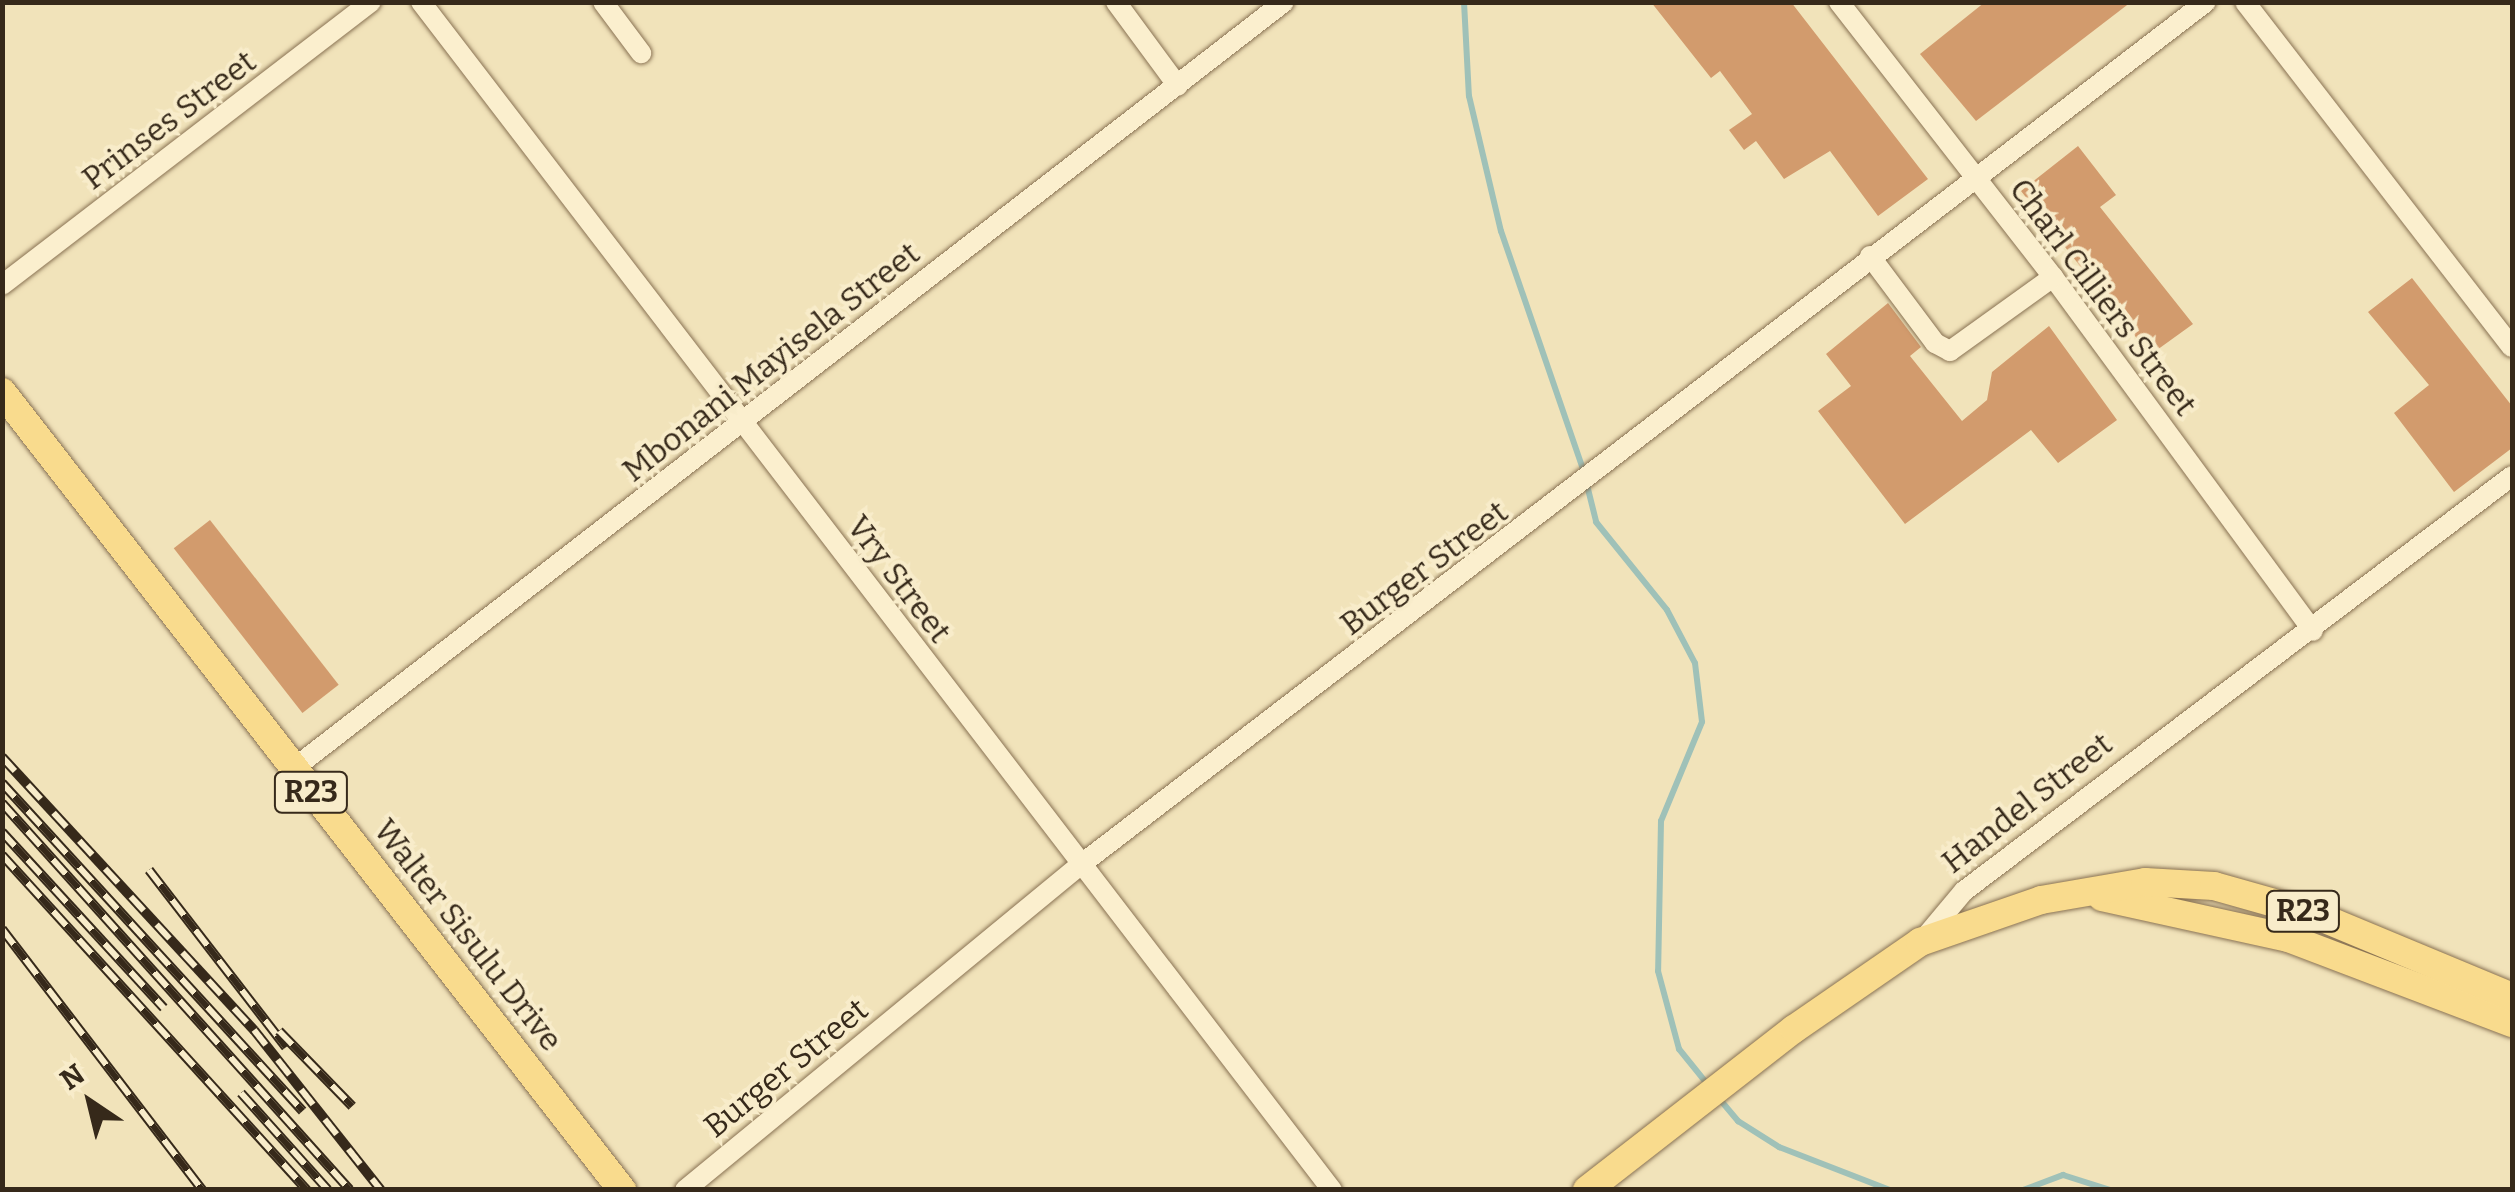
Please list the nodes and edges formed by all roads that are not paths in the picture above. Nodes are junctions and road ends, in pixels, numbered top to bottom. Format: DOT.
graph roads {
  1 [pos="372,2"];
  2 [pos="421,2"];
  3 [pos="603,2"];
  4 [pos="1116,2"];
  5 [pos="1284,2"];
  6 [pos="1839,2"];
  7 [pos="2206,2"];
  8 [pos="2245,2"];
  9 [pos="641,53"];
  10 [pos="1178,86"];
  11 [pos="1974,176"];
  12 [pos="1870,256"];
  13 [pos="2052,277"];
  14 [pos="2,285"];
  15 [pos="2512,347"];
  16 [pos="2,392"];
  17 [pos="742,422"];
  18 [pos="2512,476"];
  19 [pos="2312,631"];
  20 [pos="293,769"];
  21 [pos="1079,866"];
  22 [pos="2080,892"];
  23 [pos="1920,942"];
  24 [pos="2512,997"];
  25 [pos="2512,1023"];
  26 [pos="622,1190"];
  27 [pos="684,1190"];
  28 [pos="1332,1190"];
  29 [pos="1588,1190"];
  1 -- 14 [label="street, Prinses Street"];
  2 -- 17 [label="street, Vry Street"];
  3 -- 9 [label="street"];
  4 -- 10 [label="street"];
  5 -- 10 [label="street, Mbonani Mayisela Street"];
  6 -- 11 [label="street, Charl Cilliers Street"];
  7 -- 11 [label="street, Burger Street"];
  8 -- 15 [label="street"];
  10 -- 17 [label="street, Mbonani Mayisela Street"];
  11 -- 12 [label="street, Burger Street"];
  11 -- 13 [label="street, Charl Cilliers Street"];
  12 -- 13 [label="street"];
  12 -- 21 [label="street, Burger Street"];
  13 -- 19 [label="street, Charl Cilliers Street"];
  16 -- 20 [label="main road, Walter Sisulu Drive / R23"];
  17 -- 20 [label="street, Mbonani Mayisela Street"];
  17 -- 21 [label="street, Vry Street"];
  18 -- 19 [label="street, Handel Street"];
  19 -- 23 [label="street, Handel Street"];
  20 -- 26 [label="main road, Walter Sisulu Drive / R23"];
  21 -- 27 [label="street, Burger Street"];
  21 -- 28 [label="street, Vry Street"];
  22 -- 23 [label="main road, R23"];
  22 -- 24 [label="main road, R23"];
  22 -- 25 [label="main road, R23"];
  23 -- 29 [label="main road, Handel Street / R23"];
}
